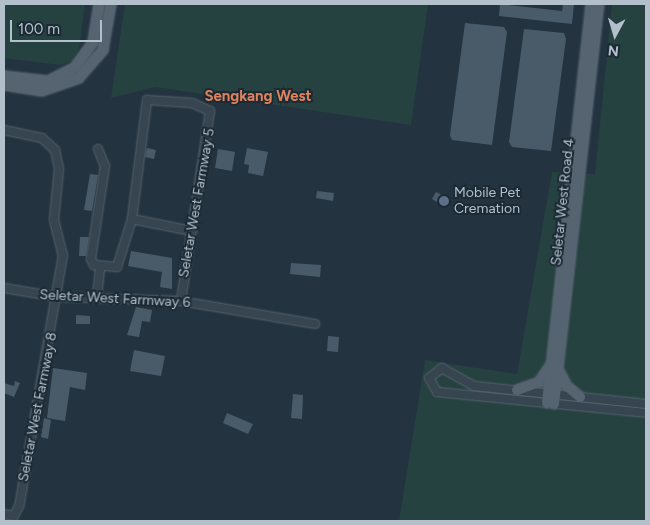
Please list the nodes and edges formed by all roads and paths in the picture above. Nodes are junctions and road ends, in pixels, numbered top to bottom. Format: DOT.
graph roads {
  1 [pos="99,4"];
  2 [pos="111,4"];
  3 [pos="591,4"];
  4 [pos="599,4"];
  5 [pos="4,76"];
  6 [pos="4,85"];
  7 [pos="4,130"];
  8 [pos="98,149"];
  9 [pos="132,219"];
  10 [pos="192,231"];
  11 [pos="100,266"];
  12 [pos="4,288"];
  13 [pos="98,297"];
  14 [pos="58,298"];
  15 [pos="181,301"];
  16 [pos="315,324"];
  17 [pos="554,366"];
  18 [pos="517,390"];
  19 [pos="580,397"];
  20 [pos="551,399"];
  21 [pos="646,404"];
  22 [pos="646,413"];
  23 [pos="4,514"];
  1 -- 5 [label="main road"];
  2 -- 6 [label="main road"];
  3 -- 17 [label="main road, Seletar West Road 4"];
  4 -- 17 [label="main road, Seletar West Road 4"];
  7 -- 14 [label="street, Seletar West Farmway 8"];
  8 -- 11 [label="street"];
  9 -- 10 [label="street"];
  9 -- 10 [label="street, Seletar West Farmway 5"];
  9 -- 11 [label="street"];
  10 -- 15 [label="street, Seletar West Farmway 5"];
  11 -- 13 [label="street"];
  12 -- 14 [label="street, Seletar West Farmway 6"];
  13 -- 14 [label="street, Seletar West Farmway 6"];
  13 -- 15 [label="street, Seletar West Farmway 6"];
  14 -- 23 [label="street, Seletar West Farmway 8"];
  15 -- 16 [label="street, Seletar West Farmway 6"];
  17 -- 18 [label="main road"];
  17 -- 19 [label="main road"];
  17 -- 20 [label="main road, Seletar West Road 4"];
  18 -- 20 [label="street"];
  18 -- 20 [label="street"];
  19 -- 20 [label="street"];
  19 -- 21 [label="street"];
  20 -- 22 [label="street"];
}
